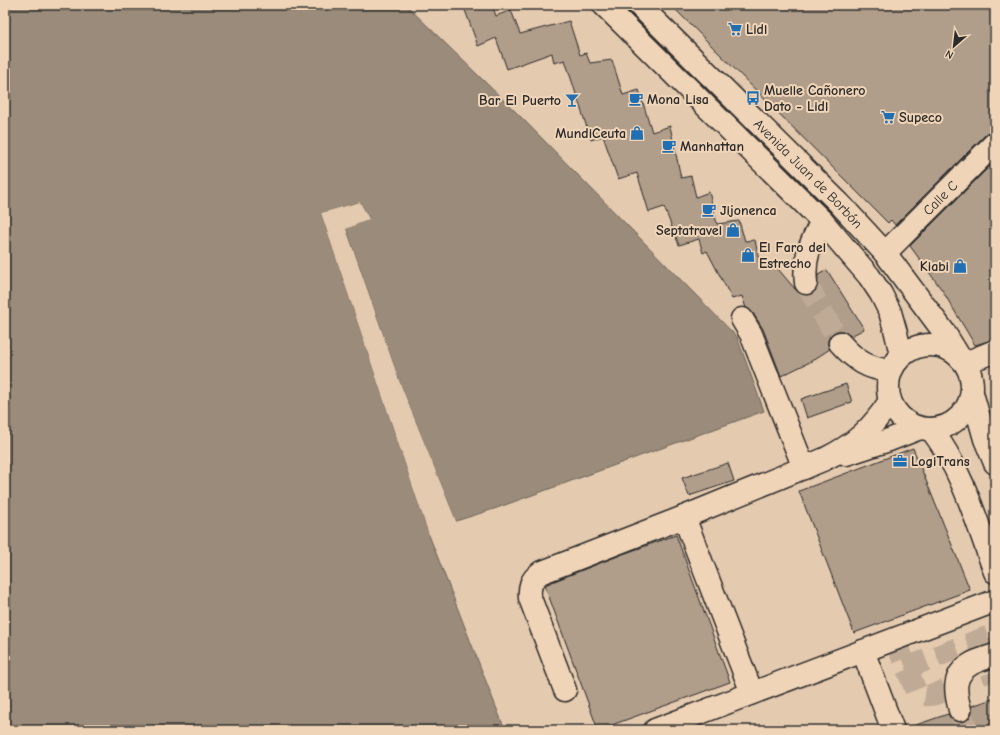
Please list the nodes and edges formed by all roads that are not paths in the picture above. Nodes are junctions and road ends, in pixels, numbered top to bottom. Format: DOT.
graph roads {
  1 [pos="604,5"];
  2 [pos="640,5"];
  3 [pos="995,143"];
  4 [pos="822,221"];
  5 [pos="885,253"];
  6 [pos="806,283"];
  7 [pos="742,319"];
  8 [pos="840,343"];
  9 [pos="995,351"];
  10 [pos="962,360"];
  11 [pos="896,363"];
  12 [pos="972,393"];
  13 [pos="890,401"];
  14 [pos="926,429"];
  15 [pos="994,459"];
  16 [pos="825,460"];
  17 [pos="804,468"];
  18 [pos="684,517"];
  19 [pos="995,572"];
  20 [pos="995,600"];
  21 [pos="863,652"];
  22 [pos="995,655"];
  23 [pos="565,690"];
  24 [pos="752,693"];
  25 [pos="960,710"];
  26 [pos="655,730"];
  27 [pos="893,730"];
  1 -- 4 [label="street, Avenida Juan de Borbón"];
  2 -- 5 [label="street, Avenida Juan de Borbón"];
  3 -- 5 [label="street, Calle C"];
  4 -- 6 [label="street"];
  4 -- 11 [label="street, Avenida Juan de Borbón"];
  5 -- 10 [label="street, Avenida Juan de Borbón"];
  7 -- 17 [label="street"];
  8 -- 11 [label="street"];
  9 -- 10 [label="street"];
  10 -- 11 [label="street"];
  10 -- 12 [label="street"];
  11 -- 13 [label="street"];
  12 -- 14 [label="street"];
  12 -- 15 [label="street"];
  13 -- 14 [label="street"];
  13 -- 16 [label="street"];
  14 -- 16 [label="street"];
  14 -- 19 [label="street"];
  16 -- 17 [label="street"];
  17 -- 18 [label="street"];
  18 -- 23 [label="street"];
  18 -- 24 [label="street"];
  20 -- 21 [label="street"];
  21 -- 24 [label="street"];
  21 -- 27 [label="street"];
  22 -- 25 [label="street"];
  24 -- 26 [label="street"];
}
